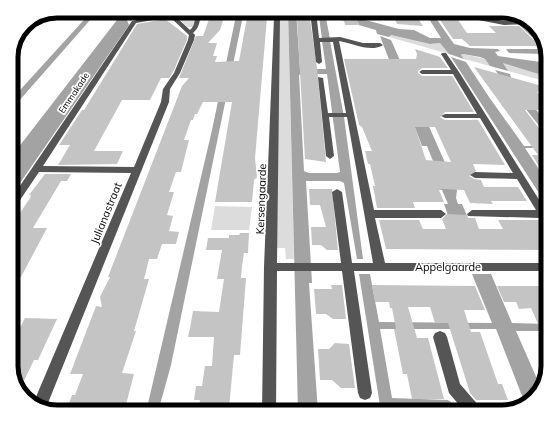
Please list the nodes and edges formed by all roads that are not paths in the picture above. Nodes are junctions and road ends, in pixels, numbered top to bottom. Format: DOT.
graph roads {
  1 [pos="151,18"];
  2 [pos="177,18"];
  3 [pos="197,18"];
  4 [pos="277,18"];
  5 [pos="475,18"];
  6 [pos="314,20"];
  7 [pos="521,23"];
  8 [pos="190,32"];
  9 [pos="319,40"];
  10 [pos="333,40"];
  11 [pos="380,46"];
  12 [pos="444,54"];
  13 [pos="319,62"];
  14 [pos="422,72"];
  15 [pos="456,72"];
  16 [pos="320,78"];
  17 [pos="328,115"];
  18 [pos="347,115"];
  19 [pos="445,116"];
  20 [pos="482,116"];
  21 [pos="330,156"];
  22 [pos="36,169"];
  23 [pos="137,170"];
  24 [pos="475,175"];
  25 [pos="518,176"];
  26 [pos="337,192"];
  27 [pos="18,196"];
  28 [pos="541,210"];
  29 [pos="370,214"];
  30 [pos="441,214"];
  31 [pos="472,214"];
  32 [pos="541,218"];
  33 [pos="270,267"];
  34 [pos="541,267"];
  35 [pos="352,268"];
  36 [pos="376,268"];
  37 [pos="440,337"];
  38 [pos="365,394"];
  39 [pos="42,402"];
  40 [pos="269,405"];
  41 [pos="469,405"];
  1 -- 22 [label="street, Emmakade"];
  2 -- 8 [label="street"];
  3 -- 8 [label="street, Julianastraat"];
  4 -- 33 [label="street, Kersengaarde"];
  5 -- 7 [label="street"];
  6 -- 9 [label="street"];
  8 -- 23 [label="street, Julianastraat"];
  9 -- 10 [label="street"];
  9 -- 13 [label="street"];
  10 -- 11 [label="street"];
  10 -- 18 [label="street"];
  12 -- 15 [label="street"];
  14 -- 15 [label="street"];
  15 -- 20 [label="street"];
  16 -- 17 [label="street"];
  17 -- 18 [label="street"];
  17 -- 21 [label="street"];
  18 -- 29 [label="street"];
  19 -- 20 [label="street"];
  20 -- 25 [label="street"];
  22 -- 23 [label="street"];
  22 -- 27 [label="street, Emmakade"];
  23 -- 39 [label="street, Julianastraat"];
  24 -- 25 [label="street"];
  25 -- 28 [label="street"];
  26 -- 35 [label="street"];
  29 -- 30 [label="street"];
  29 -- 36 [label="street"];
  31 -- 32 [label="street"];
  33 -- 35 [label="street, Appelgaarde"];
  33 -- 40 [label="street, Kersengaarde"];
  34 -- 36 [label="street, Appelgaarde"];
  35 -- 36 [label="street, Appelgaarde"];
  35 -- 38 [label="street"];
  37 -- 41 [label="street"];
}
